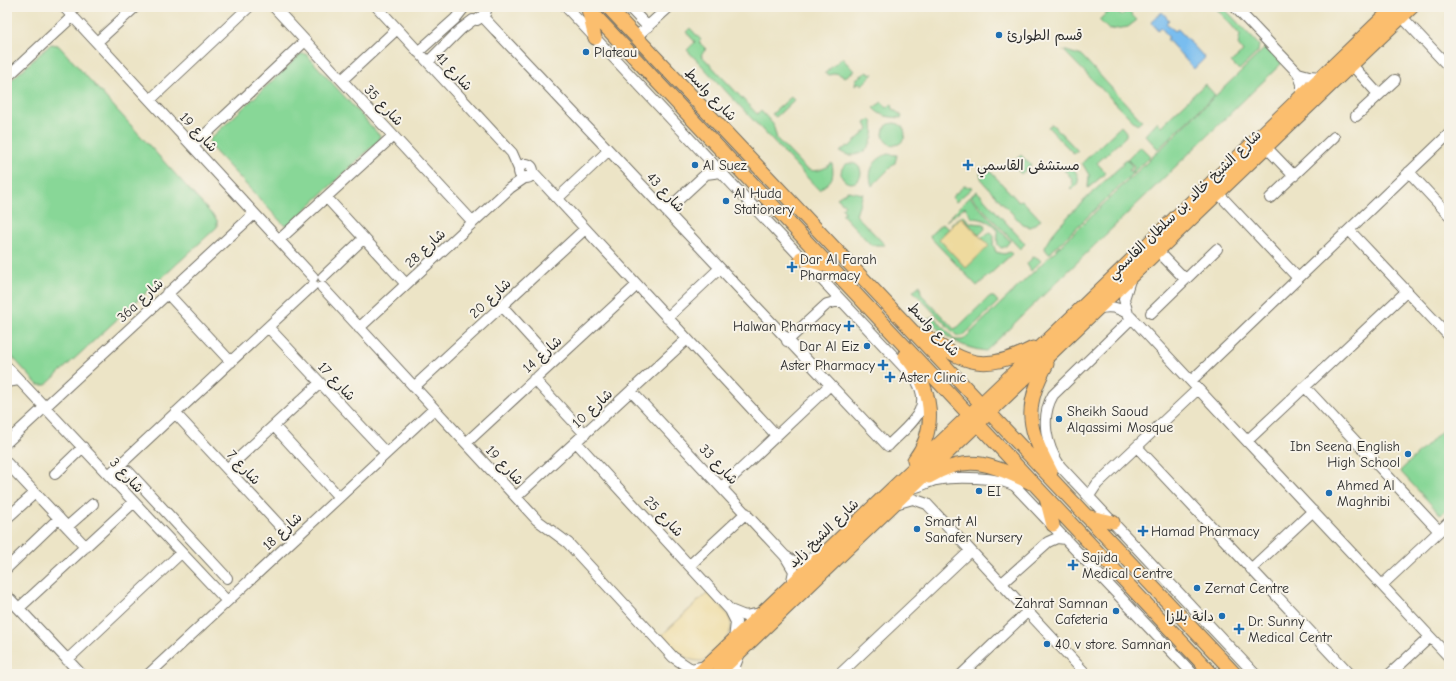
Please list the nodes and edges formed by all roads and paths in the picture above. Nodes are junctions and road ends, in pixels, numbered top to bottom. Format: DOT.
graph roads {
  1 [pos="64,7"];
  2 [pos="135,7"];
  3 [pos="249,7"];
  4 [pos="274,7"];
  5 [pos="377,7"];
  6 [pos="487,7"];
  7 [pos="566,7"];
  8 [pos="587,7"];
  9 [pos="608,7"];
  10 [pos="629,7"];
  11 [pos="669,7"];
  12 [pos="1235,7"];
  13 [pos="1412,7"];
  14 [pos="463,8"];
  15 [pos="1398,12"];
  16 [pos="72,16"];
  17 [pos="478,19"];
  18 [pos="648,27"];
  19 [pos="397,29"];
  20 [pos="636,37"];
  21 [pos="595,38"];
  22 [pos="305,41"];
  23 [pos="97,42"];
  24 [pos="418,52"];
  25 [pos="428,62"];
  26 [pos="1335,65"];
  27 [pos="1352,65"];
  28 [pos="1449,67"];
  29 [pos="1298,73"];
  30 [pos="7,77"];
  31 [pos="1322,77"];
  32 [pos="342,80"];
  33 [pos="1394,80"];
  34 [pos="1322,93"];
  35 [pos="1379,95"];
  36 [pos="1302,96"];
  37 [pos="150,100"];
  38 [pos="1356,116"];
  39 [pos="1449,134"];
  40 [pos="393,136"];
  41 [pos="1334,137"];
  42 [pos="193,146"];
  43 [pos="1266,147"];
  44 [pos="608,150"];
  45 [pos="709,159"];
  46 [pos="525,172"];
  47 [pos="722,172"];
  48 [pos="1409,172"];
  49 [pos="706,174"];
  50 [pos="1294,176"];
  51 [pos="1218,193"];
  52 [pos="326,197"];
  53 [pos="558,198"];
  54 [pos="1270,198"];
  55 [pos="666,211"];
  56 [pos="254,214"];
  57 [pos="1449,215"];
  58 [pos="473,222"];
  59 [pos="585,229"];
  60 [pos="1349,230"];
  61 [pos="364,238"];
  62 [pos="279,240"];
  63 [pos="1217,249"];
  64 [pos="1158,252"];
  65 [pos="801,258"];
  66 [pos="831,267"];
  67 [pos="719,269"];
  68 [pos="1298,278"];
  69 [pos="1130,279"];
  70 [pos="1185,279"];
  71 [pos="318,282"];
  72 [pos="406,284"];
  73 [pos="637,286"];
  74 [pos="831,289"];
  75 [pos="1407,291"];
  76 [pos="167,293"];
  77 [pos="843,302"];
  78 [pos="827,304"];
  79 [pos="502,306"];
  80 [pos="1098,309"];
  81 [pos="1151,313"];
  82 [pos="1130,316"];
  83 [pos="667,318"];
  84 [pos="907,325"];
  85 [pos="268,327"];
  86 [pos="359,328"];
  87 [pos="892,330"];
  88 [pos="1449,336"];
  89 [pos="688,339"];
  90 [pos="787,341"];
  91 [pos="1053,344"];
  92 [pos="231,362"];
  93 [pos="553,362"];
  94 [pos="7,367"];
  95 [pos="534,379"];
  96 [pos="20,380"];
  97 [pos="7,382"];
  98 [pos="320,383"];
  99 [pos="1195,385"];
  100 [pos="829,386"];
  101 [pos="922,386"];
  102 [pos="414,387"];
  103 [pos="1305,387"];
  104 [pos="631,391"];
  105 [pos="981,403"];
  106 [pos="46,407"];
  107 [pos="434,409"];
  108 [pos="175,412"];
  109 [pos="990,413"];
  110 [pos="974,419"];
  111 [pos="274,426"];
  112 [pos="585,434"];
  113 [pos="776,435"];
  114 [pos="1247,441"];
  115 [pos="7,442"];
  116 [pos="576,442"];
  117 [pos="466,443"];
  118 [pos="83,447"];
  119 [pos="1137,447"];
  120 [pos="386,453"];
  121 [pos="7,463"];
  122 [pos="227,469"];
  123 [pos="128,471"];
  124 [pos="56,474"];
  125 [pos="108,475"];
  126 [pos="1097,484"];
  127 [pos="1036,485"];
  128 [pos="1058,486"];
  129 [pos="1080,486"];
  130 [pos="722,487"];
  131 [pos="894,488"];
  132 [pos="909,490"];
  133 [pos="35,492"];
  134 [pos="1046,496"];
  135 [pos="1090,496"];
  136 [pos="339,497"];
  137 [pos="516,497"];
  138 [pos="134,502"];
  139 [pos="93,504"];
  140 [pos="894,505"];
  141 [pos="1313,512"];
  142 [pos="746,513"];
  143 [pos="168,514"];
  144 [pos="1086,516"];
  145 [pos="7,518"];
  146 [pos="59,518"];
  147 [pos="1113,522"];
  148 [pos="1449,522"];
  149 [pos="175,523"];
  150 [pos="155,525"];
  151 [pos="1053,525"];
  152 [pos="67,527"];
  153 [pos="1439,532"];
  154 [pos="163,533"];
  155 [pos="1066,539"];
  156 [pos="292,540"];
  157 [pos="1048,542"];
  158 [pos="86,547"];
  159 [pos="830,548"];
  160 [pos="970,551"];
  161 [pos="181,553"];
  162 [pos="785,556"];
  163 [pos="690,565"];
  164 [pos="7,568"];
  165 [pos="1251,569"];
  166 [pos="228,578"];
  167 [pos="1001,584"];
  168 [pos="1382,585"];
  169 [pos="791,586"];
  170 [pos="7,596"];
  171 [pos="227,601"];
  172 [pos="19,608"];
  173 [pos="730,610"];
  174 [pos="1027,612"];
  175 [pos="762,614"];
  176 [pos="1430,637"];
  177 [pos="737,645"];
  178 [pos="673,657"];
  179 [pos="1449,657"];
  180 [pos="67,660"];
  181 [pos="707,671"];
  182 [pos="965,673"];
  183 [pos="81,674"];
  184 [pos="149,674"];
  185 [pos="680,674"];
  186 [pos="735,674"];
  187 [pos="840,674"];
  188 [pos="1086,674"];
  189 [pos="1193,674"];
  190 [pos="1212,674"];
  191 [pos="1235,674"];
  192 [pos="1255,674"];
  193 [pos="1350,674"];
  194 [pos="1390,674"];
  1 -- 16 [label="street, شارع 19"];
  2 -- 23 [label="street"];
  3 -- 37 [label="street"];
  4 -- 22 [label="street, شارع 35"];
  5 -- 19 [label="street, شارع 41"];
  6 -- 17 [label="street"];
  7 -- 21 [label="street"];
  8 -- 21 [label="main road"];
  8 -- 66 [label="main road"];
  9 -- 20 [label="main road, شارع واسط"];
  10 -- 18 [label="street"];
  11 -- 18 [label="street"];
  12 -- 29 [label="street"];
  13 -- 15 [label="main road, شارع الشيخ خالد بن سلطان القاسمي"];
  14 -- 17 [label="street, شارع 43"];
  14 -- 24 [label="street"];
  15 -- 26 [label="main road, شارع الشيخ خالد بن سلطان القاسمي"];
  15 -- 27 [label="main road, شارع الشيخ خالد بن سلطان القاسمي"];
  15 -- 28 [label="street"];
  16 -- 23 [label="street, شارع 19"];
  16 -- 30 [label="street"];
  17 -- 25 [label="street"];
  17 -- 44 [label="street, شارع 43"];
  18 -- 20 [label="street"];
  19 -- 24 [label="street, شارع 41"];
  19 -- 32 [label="street"];
  20 -- 84 [label="main road, شارع واسط"];
  21 -- 45 [label="street"];
  22 -- 32 [label="street, شارع 35"];
  22 -- 42 [label="street"];
  23 -- 37 [label="street, شارع 19"];
  24 -- 25 [label="street, شارع 41"];
  25 -- 46 [label="street, شارع 41"];
  26 -- 31 [label="main road, شارع الشيخ خالد بن سلطان القاسمي"];
  26 -- 34 [label="main road"];
  27 -- 34 [label="main road, شارع الشيخ خالد بن سلطان القاسمي"];
  27 -- 35 [label="street"];
  29 -- 31 [label="street"];
  29 -- 36 [label="street"];
  31 -- 36 [label="main road, شارع الشيخ خالد بن سلطان القاسمي"];
  32 -- 40 [label="street, شارع 35"];
  33 -- 35 [label="street"];
  34 -- 43 [label="main road, شارع الشيخ خالد بن سلطان القاسمي"];
  35 -- 38 [label="street"];
  36 -- 91 [label="main road, شارع الشيخ خالد بن سلطان القاسمي"];
  37 -- 42 [label="street, شارع 19"];
  39 -- 48 [label="street"];
  40 -- 52 [label="street"];
  40 -- 58 [label="street, شارع 35"];
  41 -- 50 [label="street"];
  42 -- 56 [label="street, شارع 19"];
  43 -- 50 [label="street"];
  43 -- 51 [label="main road, شارع الشيخ خالد بن سلطان القاسمي"];
  44 -- 53 [label="street"];
  44 -- 55 [label="street, شارع 43"];
  45 -- 47 [label="street"];
  45 -- 49 [label="street"];
  46 -- 53 [label="street, شارع 41"];
  46 -- 58 [label="street, شارع 28"];
  47 -- 49 [label="street"];
  47 -- 65 [label="street"];
  48 -- 57 [label="street"];
  48 -- 60 [label="street"];
  49 -- 55 [label="street"];
  50 -- 54 [label="street"];
  51 -- 64 [label="main road, شارع الشيخ خالد بن سلطان القاسمي"];
  51 -- 68 [label="street"];
  52 -- 61 [label="street"];
  52 -- 62 [label="street"];
  53 -- 59 [label="street"];
  55 -- 67 [label="street, شارع 43"];
  56 -- 62 [label="street, شارع 19"];
  56 -- 76 [label="street, 36a شارع"];
  58 -- 72 [label="street, شارع 28"];
  59 -- 73 [label="street"];
  59 -- 79 [label="street, شارع 20"];
  60 -- 68 [label="street"];
  60 -- 75 [label="street"];
  61 -- 71 [label="street"];
  61 -- 72 [label="street"];
  62 -- 71 [label="street, شارع 19"];
  63 -- 70 [label="street"];
  64 -- 69 [label="main road, شارع الشيخ خالد بن سلطان القاسمي"];
  64 -- 70 [label="street"];
  65 -- 66 [label="main road"];
  65 -- 74 [label="street"];
  66 -- 87 [label="main road"];
  67 -- 83 [label="street"];
  67 -- 90 [label="street, شارع 43"];
  68 -- 99 [label="street"];
  69 -- 80 [label="main road, شارع الشيخ خالد بن سلطان القاسمي"];
  69 -- 82 [label="street"];
  70 -- 81 [label="street"];
  71 -- 85 [label="street"];
  71 -- 86 [label="street, شارع 19"];
  72 -- 86 [label="street, شارع 28"];
  73 -- 83 [label="street"];
  73 -- 93 [label="street, شارع 14"];
  74 -- 77 [label="street"];
  74 -- 78 [label="street"];
  75 -- 88 [label="street"];
  75 -- 103 [label="street"];
  76 -- 92 [label="street"];
  76 -- 106 [label="street, 36a شارع"];
  77 -- 78 [label="street"];
  77 -- 101 [label="street"];
  78 -- 90 [label="street"];
  79 -- 93 [label="street"];
  79 -- 102 [label="street, شارع 20"];
  80 -- 82 [label="street"];
  80 -- 91 [label="main road, شارع الشيخ خالد بن سلطان القاسمي"];
  82 -- 99 [label="street"];
  82 -- 129 [label="street"];
  83 -- 89 [label="street"];
  84 -- 91 [label="main road"];
  84 -- 105 [label="main road, شارع واسط"];
  85 -- 92 [label="street"];
  85 -- 98 [label="street, شارع 17"];
  86 -- 102 [label="street, شارع 19"];
  87 -- 101 [label="main road"];
  87 -- 110 [label="main road"];
  89 -- 104 [label="street, شارع 10"];
  89 -- 113 [label="street"];
  90 -- 100 [label="street, شارع 43"];
  91 -- 105 [label="main road, شارع الشيخ خالد بن سلطان القاسمي"];
  91 -- 109 [label="main road, شارع الشيخ خالد بن سلطان القاسمي"];
  91 -- 128 [label="main road"];
  92 -- 108 [label="street"];
  93 -- 95 [label="street, شارع 14"];
  94 -- 96 [label="street, شارع 3"];
  95 -- 112 [label="street"];
  95 -- 117 [label="street, شارع 14"];
  96 -- 97 [label="street"];
  96 -- 106 [label="street, شارع 3"];
  98 -- 111 [label="street"];
  98 -- 120 [label="street, شارع 17"];
  99 -- 114 [label="street"];
  99 -- 119 [label="street"];
  100 -- 101 [label="street, شارع 43"];
  100 -- 113 [label="street"];
  101 -- 131 [label="main road"];
  102 -- 107 [label="street, شارع 19"];
  103 -- 114 [label="street"];
  103 -- 153 [label="street"];
  104 -- 112 [label="street, شارع 10"];
  104 -- 130 [label="street, شارع 33"];
  105 -- 109 [label="main road, شارع واسط"];
  105 -- 110 [label="main road, شارع الشيخ خالد بن سلطان القاسمي"];
  106 -- 115 [label="street, 36a شارع"];
  106 -- 118 [label="street, شارع 3"];
  107 -- 117 [label="street, شارع 19"];
  107 -- 120 [label="street, شارع 18"];
  108 -- 122 [label="street, شارع 7"];
  108 -- 125 [label="street"];
  109 -- 110 [label="main road, شارع الشيخ خالد بن سلطان القاسمي"];
  109 -- 128 [label="main road, شارع واسط"];
  110 -- 127 [label="main road"];
  110 -- 131 [label="main road, شارع الشيخ زايد"];
  110 -- 132 [label="main road, شارع الشيخ زايد"];
  111 -- 122 [label="street"];
  111 -- 136 [label="street"];
  112 -- 116 [label="street, شارع 10"];
  113 -- 130 [label="street"];
  114 -- 141 [label="street"];
  116 -- 137 [label="street, شارع 10"];
  116 -- 163 [label="street, شارع 25"];
  117 -- 137 [label="street, شارع 19"];
  118 -- 124 [label="street"];
  118 -- 125 [label="street, شارع 3"];
  119 -- 126 [label="street"];
  119 -- 165 [label="street"];
  120 -- 136 [label="street, شارع 18"];
  121 -- 133 [label="street"];
  122 -- 156 [label="street, شارع 7"];
  123 -- 143 [label="street"];
  125 -- 138 [label="street, شارع 3"];
  126 -- 129 [label="street"];
  126 -- 135 [label="street"];
  127 -- 132 [label="main road"];
  127 -- 134 [label="main road"];
  128 -- 144 [label="main road, شارع واسط"];
  129 -- 135 [label="street"];
  130 -- 142 [label="street, شارع 33"];
  131 -- 159 [label="main road, شارع الشيخ زايد"];
  132 -- 140 [label="main road, شارع الشيخ زايد"];
  132 -- 151 [label="street"];
  133 -- 145 [label="street"];
  133 -- 146 [label="street"];
  134 -- 151 [label="main road"];
  134 -- 190 [label="main road"];
  135 -- 147 [label="street"];
  136 -- 156 [label="street, شارع 18"];
  137 -- 178 [label="street, شارع 19"];
  138 -- 150 [label="street, شارع 3"];
  138 -- 158 [label="street"];
  139 -- 152 [label="street"];
  140 -- 160 [label="street"];
  140 -- 177 [label="main road, شارع الشيخ زايد"];
  141 -- 165 [label="street"];
  141 -- 168 [label="street"];
  142 -- 162 [label="street, شارع 33"];
  142 -- 163 [label="street"];
  143 -- 149 [label="street"];
  143 -- 150 [label="street"];
  144 -- 147 [label="main road"];
  144 -- 191 [label="main road, شارع واسط"];
  146 -- 152 [label="street"];
  146 -- 164 [label="street"];
  147 -- 192 [label="street"];
  148 -- 153 [label="street"];
  149 -- 154 [label="street"];
  149 -- 166 [label="street"];
  150 -- 154 [label="street, شارع 3"];
  151 -- 155 [label="street"];
  151 -- 157 [label="street"];
  152 -- 158 [label="street"];
  153 -- 168 [label="street"];
  154 -- 161 [label="street, شارع 3"];
  155 -- 157 [label="street"];
  155 -- 189 [label="street"];
  156 -- 171 [label="street, شارع 18"];
  157 -- 167 [label="street"];
  158 -- 172 [label="street"];
  159 -- 162 [label="street, شارع 33"];
  159 -- 169 [label="main road, شارع الشيخ زايد"];
  160 -- 167 [label="street"];
  160 -- 187 [label="street"];
  161 -- 171 [label="street, شارع 3"];
  161 -- 180 [label="street"];
  162 -- 169 [label="street, شارع 33"];
  163 -- 173 [label="street, شارع 25"];
  165 -- 193 [label="street"];
  167 -- 174 [label="street"];
  168 -- 176 [label="street"];
  169 -- 175 [label="main road, شارع الشيخ زايد"];
  170 -- 172 [label="street"];
  171 -- 184 [label="street, شارع 18"];
  172 -- 180 [label="street"];
  173 -- 175 [label="street"];
  173 -- 177 [label="street, شارع 25"];
  174 -- 182 [label="street"];
  174 -- 188 [label="street"];
  175 -- 177 [label="main road, شارع الشيخ زايد"];
  176 -- 179 [label="street"];
  176 -- 194 [label="street"];
  177 -- 181 [label="main road, شارع الشيخ زايد"];
  177 -- 186 [label="street, شارع 25"];
  178 -- 181 [label="street"];
  178 -- 185 [label="street"];
  180 -- 183 [label="street"];
}
